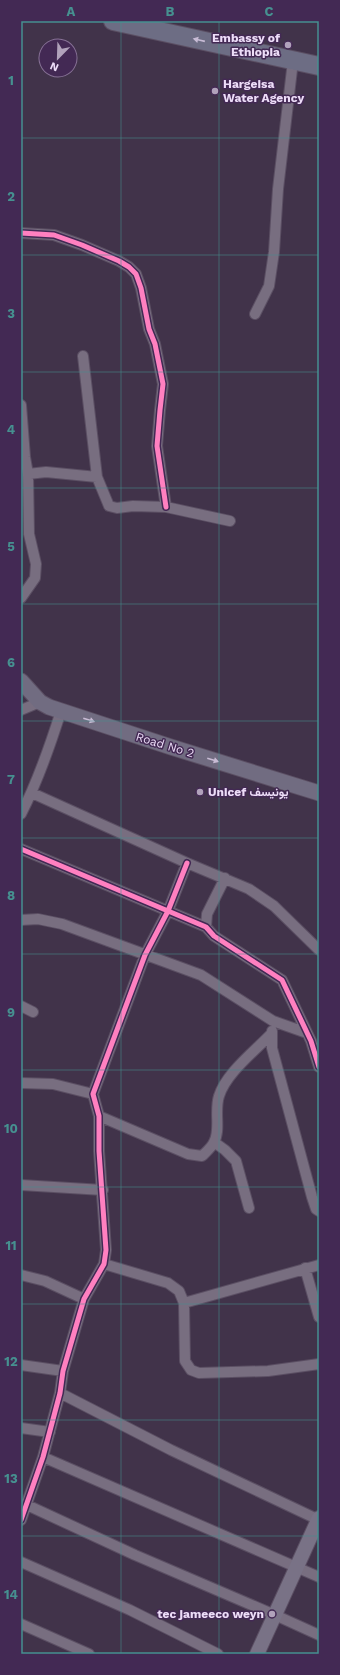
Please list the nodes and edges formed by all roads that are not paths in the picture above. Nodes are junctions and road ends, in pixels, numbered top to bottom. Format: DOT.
graph roads {
  1 [pos="113,21"];
  2 [pos="293,61"];
  3 [pos="319,66"];
  4 [pos="21,233"];
  5 [pos="255,314"];
  6 [pos="83,356"];
  7 [pos="21,405"];
  8 [pos="28,474"];
  9 [pos="97,478"];
  10 [pos="166,507"];
  11 [pos="230,521"];
  12 [pos="21,598"];
  13 [pos="21,681"];
  14 [pos="40,702"];
  15 [pos="21,710"];
  16 [pos="61,711"];
  17 [pos="319,793"];
  18 [pos="32,794"];
  19 [pos="21,814"];
  20 [pos="21,849"];
  21 [pos="187,863"];
  22 [pos="225,878"];
  23 [pos="168,911"];
  24 [pos="21,920"];
  25 [pos="206,926"];
  26 [pos="319,950"];
  27 [pos="145,955"];
  28 [pos="21,1006"];
  29 [pos="34,1012"];
  30 [pos="273,1021"];
  31 [pos="272,1033"];
  32 [pos="312,1038"];
  33 [pos="319,1067"];
  34 [pos="21,1083"];
  35 [pos="94,1094"];
  36 [pos="100,1116"];
  37 [pos="214,1142"];
  38 [pos="21,1185"];
  39 [pos="102,1190"];
  40 [pos="249,1208"];
  41 [pos="319,1211"];
  42 [pos="104,1264"];
  43 [pos="319,1265"];
  44 [pos="305,1268"];
  45 [pos="21,1275"];
  46 [pos="84,1299"];
  47 [pos="184,1303"];
  48 [pos="319,1317"];
  49 [pos="319,1364"];
  50 [pos="21,1365"];
  51 [pos="63,1370"];
  52 [pos="60,1393"];
  53 [pos="21,1428"];
  54 [pos="50,1432"];
  55 [pos="43,1457"];
  56 [pos="24,1504"];
  57 [pos="319,1519"];
  58 [pos="21,1520"];
  59 [pos="21,1562"];
  60 [pos="296,1568"];
  61 [pos="319,1577"];
  62 [pos="275,1614"];
  63 [pos="21,1624"];
  64 [pos="319,1635"];
  65 [pos="89,1654"];
  66 [pos="218,1654"];
  67 [pos="257,1654"];
  2 -- 1 [label="highway, one-way"];
  2 -- 3 [label="highway"];
  2 -- 5 [label="street"];
  4 -- 10 [label="street"];
  6 -- 9 [label="street"];
  7 -- 8 [label="street"];
  8 -- 9 [label="street"];
  8 -- 12 [label="street"];
  9 -- 10 [label="street"];
  10 -- 11 [label="street"];
  13 -- 14 [label="main road, Road No 2"];
  14 -- 15 [label="street"];
  14 -- 16 [label="main road, Road No 2"];
  16 -- 17 [label="main road, Road No 2, one-way"];
  16 -- 18 [label="street"];
  18 -- 19 [label="street"];
  18 -- 21 [label="street"];
  20 -- 23 [label="street"];
  21 -- 22 [label="street"];
  21 -- 23 [label="street"];
  22 -- 25 [label="street"];
  22 -- 26 [label="street"];
  23 -- 25 [label="street"];
  23 -- 27 [label="street"];
  24 -- 27 [label="street"];
  25 -- 32 [label="street"];
  27 -- 30 [label="street"];
  27 -- 35 [label="street"];
  28 -- 29 [label="street"];
  30 -- 31 [label="street"];
  30 -- 32 [label="street"];
  31 -- 37 [label="street"];
  31 -- 41 [label="street"];
  32 -- 33 [label="street"];
  34 -- 35 [label="street"];
  35 -- 36 [label="street"];
  36 -- 37 [label="street"];
  36 -- 39 [label="street"];
  37 -- 40 [label="street"];
  38 -- 39 [label="street"];
  39 -- 42 [label="street"];
  42 -- 46 [label="street"];
  42 -- 47 [label="street"];
  43 -- 44 [label="street"];
  44 -- 47 [label="street"];
  44 -- 48 [label="street"];
  45 -- 46 [label="street"];
  46 -- 51 [label="street"];
  47 -- 49 [label="street"];
  50 -- 51 [label="street"];
  51 -- 52 [label="street"];
  52 -- 54 [label="street"];
  52 -- 57 [label="street"];
  53 -- 54 [label="street"];
  54 -- 55 [label="street"];
  55 -- 56 [label="street"];
  55 -- 60 [label="street"];
  56 -- 58 [label="street"];
  56 -- 62 [label="street"];
  57 -- 60 [label="street"];
  59 -- 66 [label="street"];
  60 -- 61 [label="street"];
  60 -- 62 [label="street"];
  62 -- 64 [label="street"];
  62 -- 67 [label="street"];
  63 -- 65 [label="street"];
}
